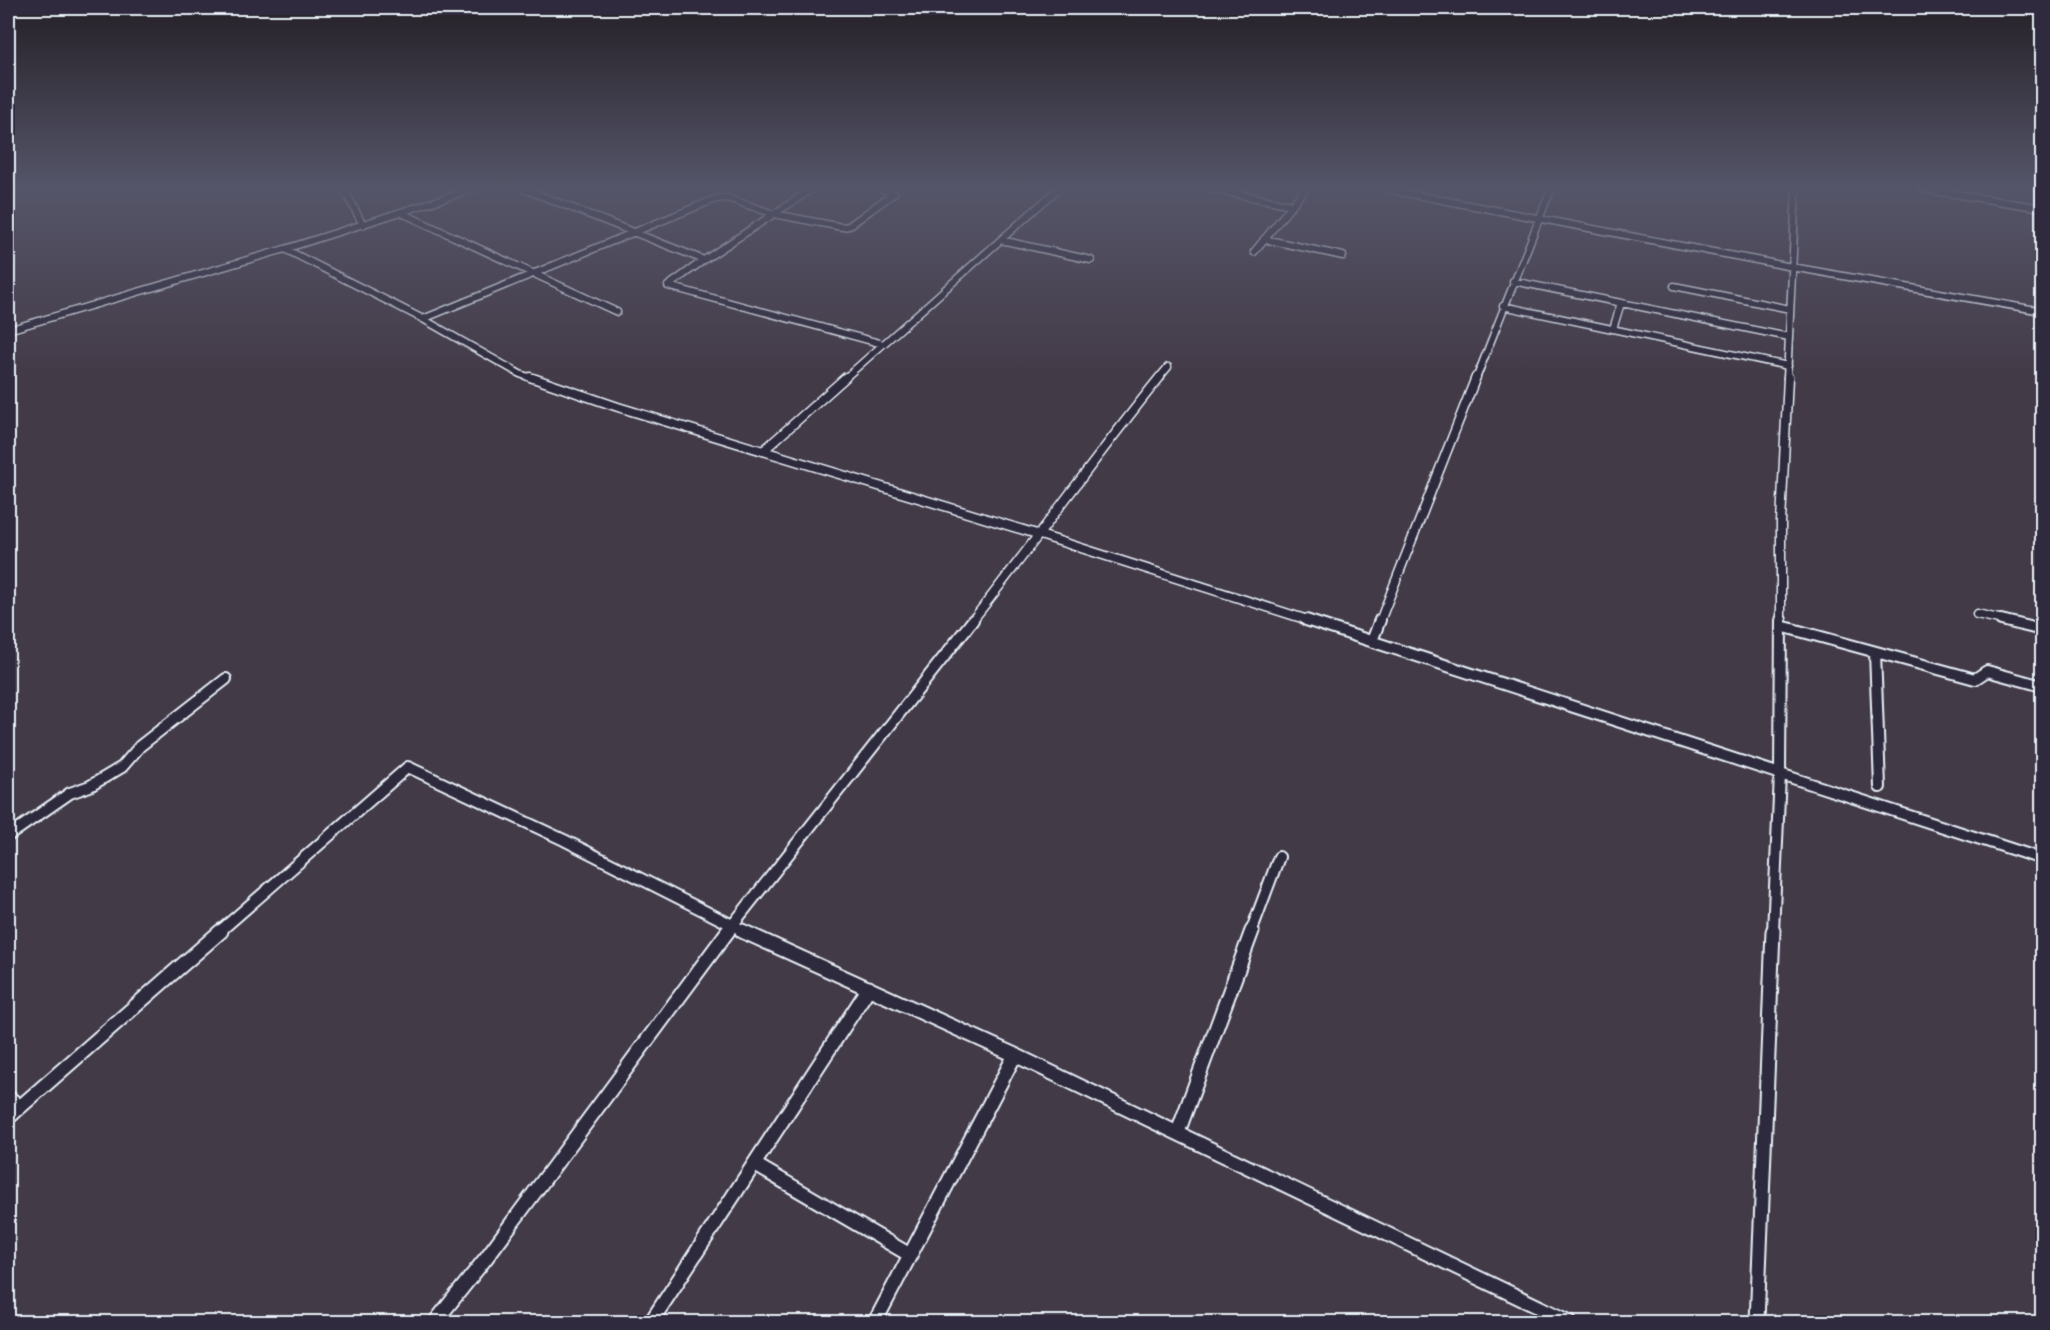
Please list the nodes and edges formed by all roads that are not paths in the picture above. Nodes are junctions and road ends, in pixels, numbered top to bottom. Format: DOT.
graph roads {
  1 [pos="278,251"];
  2 [pos="289,251"];
  3 [pos="484,251"];
  4 [pos="588,251"];
  5 [pos="679,251"];
  6 [pos="720,251"];
  7 [pos="988,251"];
  8 [pos="1051,251"];
  9 [pos="1319,251"];
  10 [pos="1525,251"];
  11 [pos="1711,251"];
  12 [pos="1793,251"];
  13 [pos="1343,256"];
  14 [pos="1091,260"];
  15 [pos="705,261"];
  16 [pos="1792,267"];
  17 [pos="533,274"];
  18 [pos="1513,281"];
  19 [pos="1674,286"];
  20 [pos="1621,303"];
  21 [pos="1503,306"];
  22 [pos="1790,309"];
  23 [pos="617,312"];
  24 [pos="2043,312"];
  25 [pos="423,319"];
  26 [pos="1612,329"];
  27 [pos="8,330"];
  28 [pos="1789,337"];
  29 [pos="883,344"];
  30 [pos="1788,366"];
  31 [pos="1168,367"];
  32 [pos="763,451"];
  33 [pos="1040,535"];
  34 [pos="1977,614"];
  35 [pos="1781,626"];
  36 [pos="2043,630"];
  37 [pos="1372,641"];
  38 [pos="1875,652"];
  39 [pos="226,679"];
  40 [pos="2043,686"];
  41 [pos="1780,774"];
  42 [pos="1880,787"];
  43 [pos="8,836"];
  44 [pos="1279,858"];
  45 [pos="2043,859"];
  46 [pos="732,926"];
  47 [pos="869,988"];
  48 [pos="1015,1055"];
  49 [pos="8,1097"];
  50 [pos="20,1107"];
  51 [pos="8,1118"];
  52 [pos="1178,1132"];
  53 [pos="754,1164"];
  54 [pos="910,1255"];
  55 [pos="435,1323"];
  56 [pos="651,1323"];
  57 [pos="875,1323"];
  58 [pos="1570,1323"];
  59 [pos="1757,1323"];
  1 -- 27 [label="street"];
  2 -- 25 [label="street"];
  3 -- 17 [label="street"];
  4 -- 17 [label="street"];
  5 -- 15 [label="street"];
  6 -- 15 [label="street"];
  7 -- 29 [label="street"];
  8 -- 14 [label="street"];
  9 -- 13 [label="street"];
  10 -- 18 [label="street"];
  11 -- 16 [label="street"];
  12 -- 16 [label="street"];
  15 -- 29 [label="street"];
  16 -- 22 [label="street"];
  16 -- 24 [label="street"];
  17 -- 23 [label="street"];
  17 -- 25 [label="street"];
  18 -- 20 [label="street"];
  18 -- 21 [label="street"];
  19 -- 22 [label="street"];
  20 -- 26 [label="street"];
  20 -- 28 [label="street"];
  21 -- 26 [label="street"];
  21 -- 37 [label="street"];
  22 -- 28 [label="street"];
  25 -- 32 [label="street"];
  26 -- 30 [label="street"];
  28 -- 30 [label="street"];
  29 -- 32 [label="street"];
  30 -- 35 [label="street"];
  31 -- 33 [label="street"];
  32 -- 33 [label="street"];
  33 -- 37 [label="street"];
  33 -- 46 [label="street"];
  34 -- 36 [label="street"];
  35 -- 38 [label="street"];
  35 -- 41 [label="street"];
  37 -- 41 [label="street"];
  38 -- 40 [label="street"];
  38 -- 42 [label="street"];
  39 -- 43 [label="street"];
  41 -- 45 [label="street"];
  41 -- 59 [label="street"];
  44 -- 52 [label="street"];
  46 -- 47 [label="street"];
  46 -- 50 [label="street"];
  46 -- 55 [label="street"];
  47 -- 48 [label="street"];
  47 -- 53 [label="street"];
  48 -- 52 [label="street"];
  48 -- 54 [label="street"];
  49 -- 50 [label="street"];
  50 -- 51 [label="street"];
  52 -- 58 [label="street"];
  53 -- 54 [label="street"];
  53 -- 56 [label="street"];
  54 -- 57 [label="street"];
}
